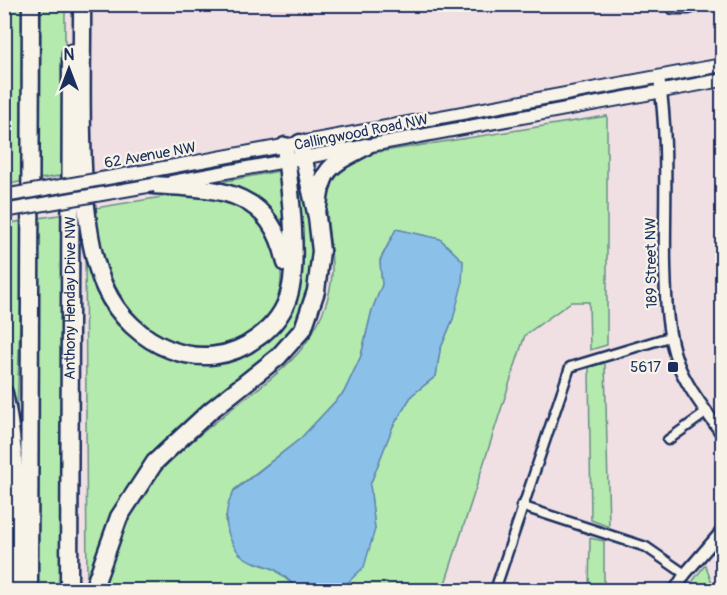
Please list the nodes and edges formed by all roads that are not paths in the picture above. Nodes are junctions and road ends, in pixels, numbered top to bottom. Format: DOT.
graph roads {
  1 [pos="31,4"];
  2 [pos="72,4"];
  3 [pos="82,4"];
  4 [pos="668,4"];
  5 [pos="702,4"];
  6 [pos="723,65"];
  7 [pos="659,78"];
  8 [pos="723,80"];
  9 [pos="661,92"];
  10 [pos="365,147"];
  11 [pos="294,152"];
  12 [pos="153,177"];
  13 [pos="4,196"];
  14 [pos="4,211"];
  15 [pos="317,217"];
  16 [pos="291,290"];
  17 [pos="669,337"];
  18 [pos="4,393"];
  19 [pos="707,412"];
  20 [pos="723,434"];
  21 [pos="668,440"];
  22 [pos="521,506"];
  23 [pos="723,531"];
  24 [pos="685,574"];
  25 [pos="17,591"];
  26 [pos="29,591"];
  27 [pos="69,591"];
  28 [pos="93,591"];
  29 [pos="495,591"];
  30 [pos="675,591"];
  1 -- 26 [label="highway"];
  2 -- 27 [label="highway, Anthony Henday Drive NW"];
  3 -- 16 [label="highway"];
  4 -- 5 [label="street"];
  6 -- 7 [label="main road, Callingwood Road NW"];
  7 -- 9 [label="street, 189 Street NW"];
  7 -- 11 [label="main road, Callingwood Road NW"];
  8 -- 9 [label="main road, Callingwood Road NW"];
  9 -- 10 [label="main road, Callingwood Road NW"];
  9 -- 17 [label="street, 189 Street NW"];
  10 -- 11 [label="main road, Callingwood Road NW"];
  10 -- 15 [label="highway"];
  11 -- 12 [label="main road, Callingwood Road NW"];
  11 -- 15 [label="highway"];
  11 -- 16 [label="highway"];
  12 -- 13 [label="main road, 62 Avenue NW, bridge"];
  12 -- 14 [label="main road, Callingwood Road NW, bridge"];
  12 -- 16 [label="highway"];
  15 -- 28 [label="highway"];
  17 -- 19 [label="street, 189 Street NW"];
  17 -- 22 [label="street"];
  18 -- 25 [label="highway"];
  19 -- 20 [label="street, 189 Street NW"];
  19 -- 21 [label="street"];
  22 -- 24 [label="street"];
  22 -- 29 [label="street"];
  23 -- 24 [label="street"];
  24 -- 30 [label="street"];
}
